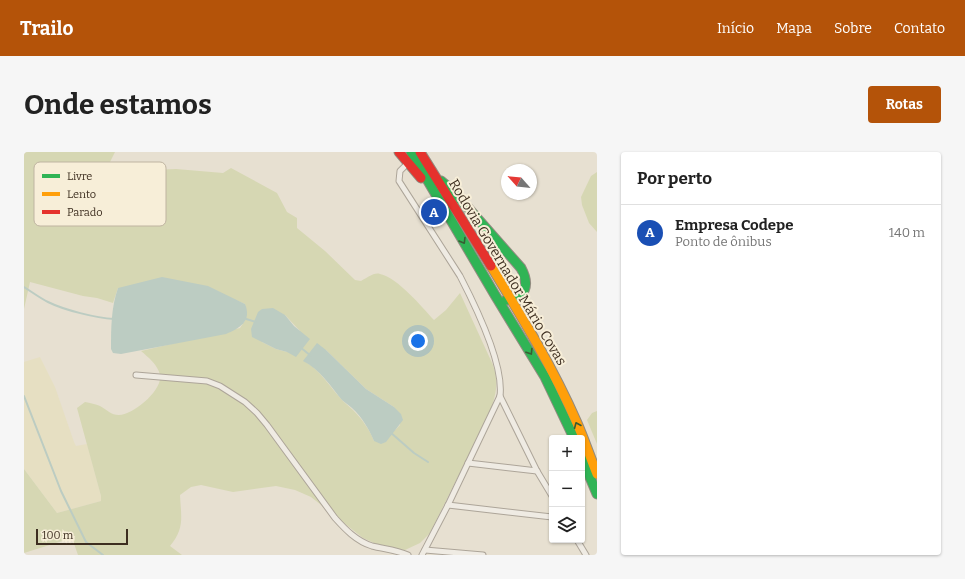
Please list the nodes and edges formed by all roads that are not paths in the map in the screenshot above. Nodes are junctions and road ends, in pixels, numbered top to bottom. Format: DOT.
graph roads {
  1 [pos="399,152"];
  2 [pos="411,152"];
  3 [pos="420,152"];
  4 [pos="408,163"];
  5 [pos="437,178"];
  6 [pos="427,181"];
  7 [pos="495,296"];
  8 [pos="512,300"];
  9 [pos="136,375"];
  10 [pos="500,396"];
  11 [pos="573,435"];
  12 [pos="468,463"];
  13 [pos="585,465"];
  14 [pos="537,471"];
  15 [pos="597,474"];
  16 [pos="549,491"];
  17 [pos="597,494"];
  18 [pos="448,505"];
  19 [pos="549,517"];
  20 [pos="580,543"];
  21 [pos="425,550"];
  22 [pos="408,555"];
  23 [pos="422,555"];
  24 [pos="483,555"];
  25 [pos="586,555"];
  1 -- 4 [label="highway"];
  2 -- 6 [label="highway, Rodovia Governador Mário Covas"];
  3 -- 5 [label="highway, Rodovia Governador Mário Covas"];
  4 -- 6 [label="highway"];
  4 -- 10 [label="street"];
  5 -- 8 [label="highway, Rodovia Governador Mário Covas"];
  5 -- 8 [label="highway"];
  6 -- 7 [label="highway, Rodovia Governador Mário Covas, one-way"];
  7 -- 8 [label="highway"];
  7 -- 11 [label="highway, Rodovia Governador Mário Covas, one-way"];
  15 -- 8 [label="highway, Rodovia Governador Mário Covas, one-way"];
  9 -- 22 [label="street"];
  10 -- 12 [label="street"];
  10 -- 14 [label="street"];
  12 -- 14 [label="street"];
  12 -- 18 [label="street"];
  13 -- 17 [label="highway"];
  14 -- 16 [label="street"];
  18 -- 19 [label="street"];
  18 -- 21 [label="street"];
  20 -- 25 [label="street"];
  21 -- 23 [label="street"];
  21 -- 24 [label="street"];
}
